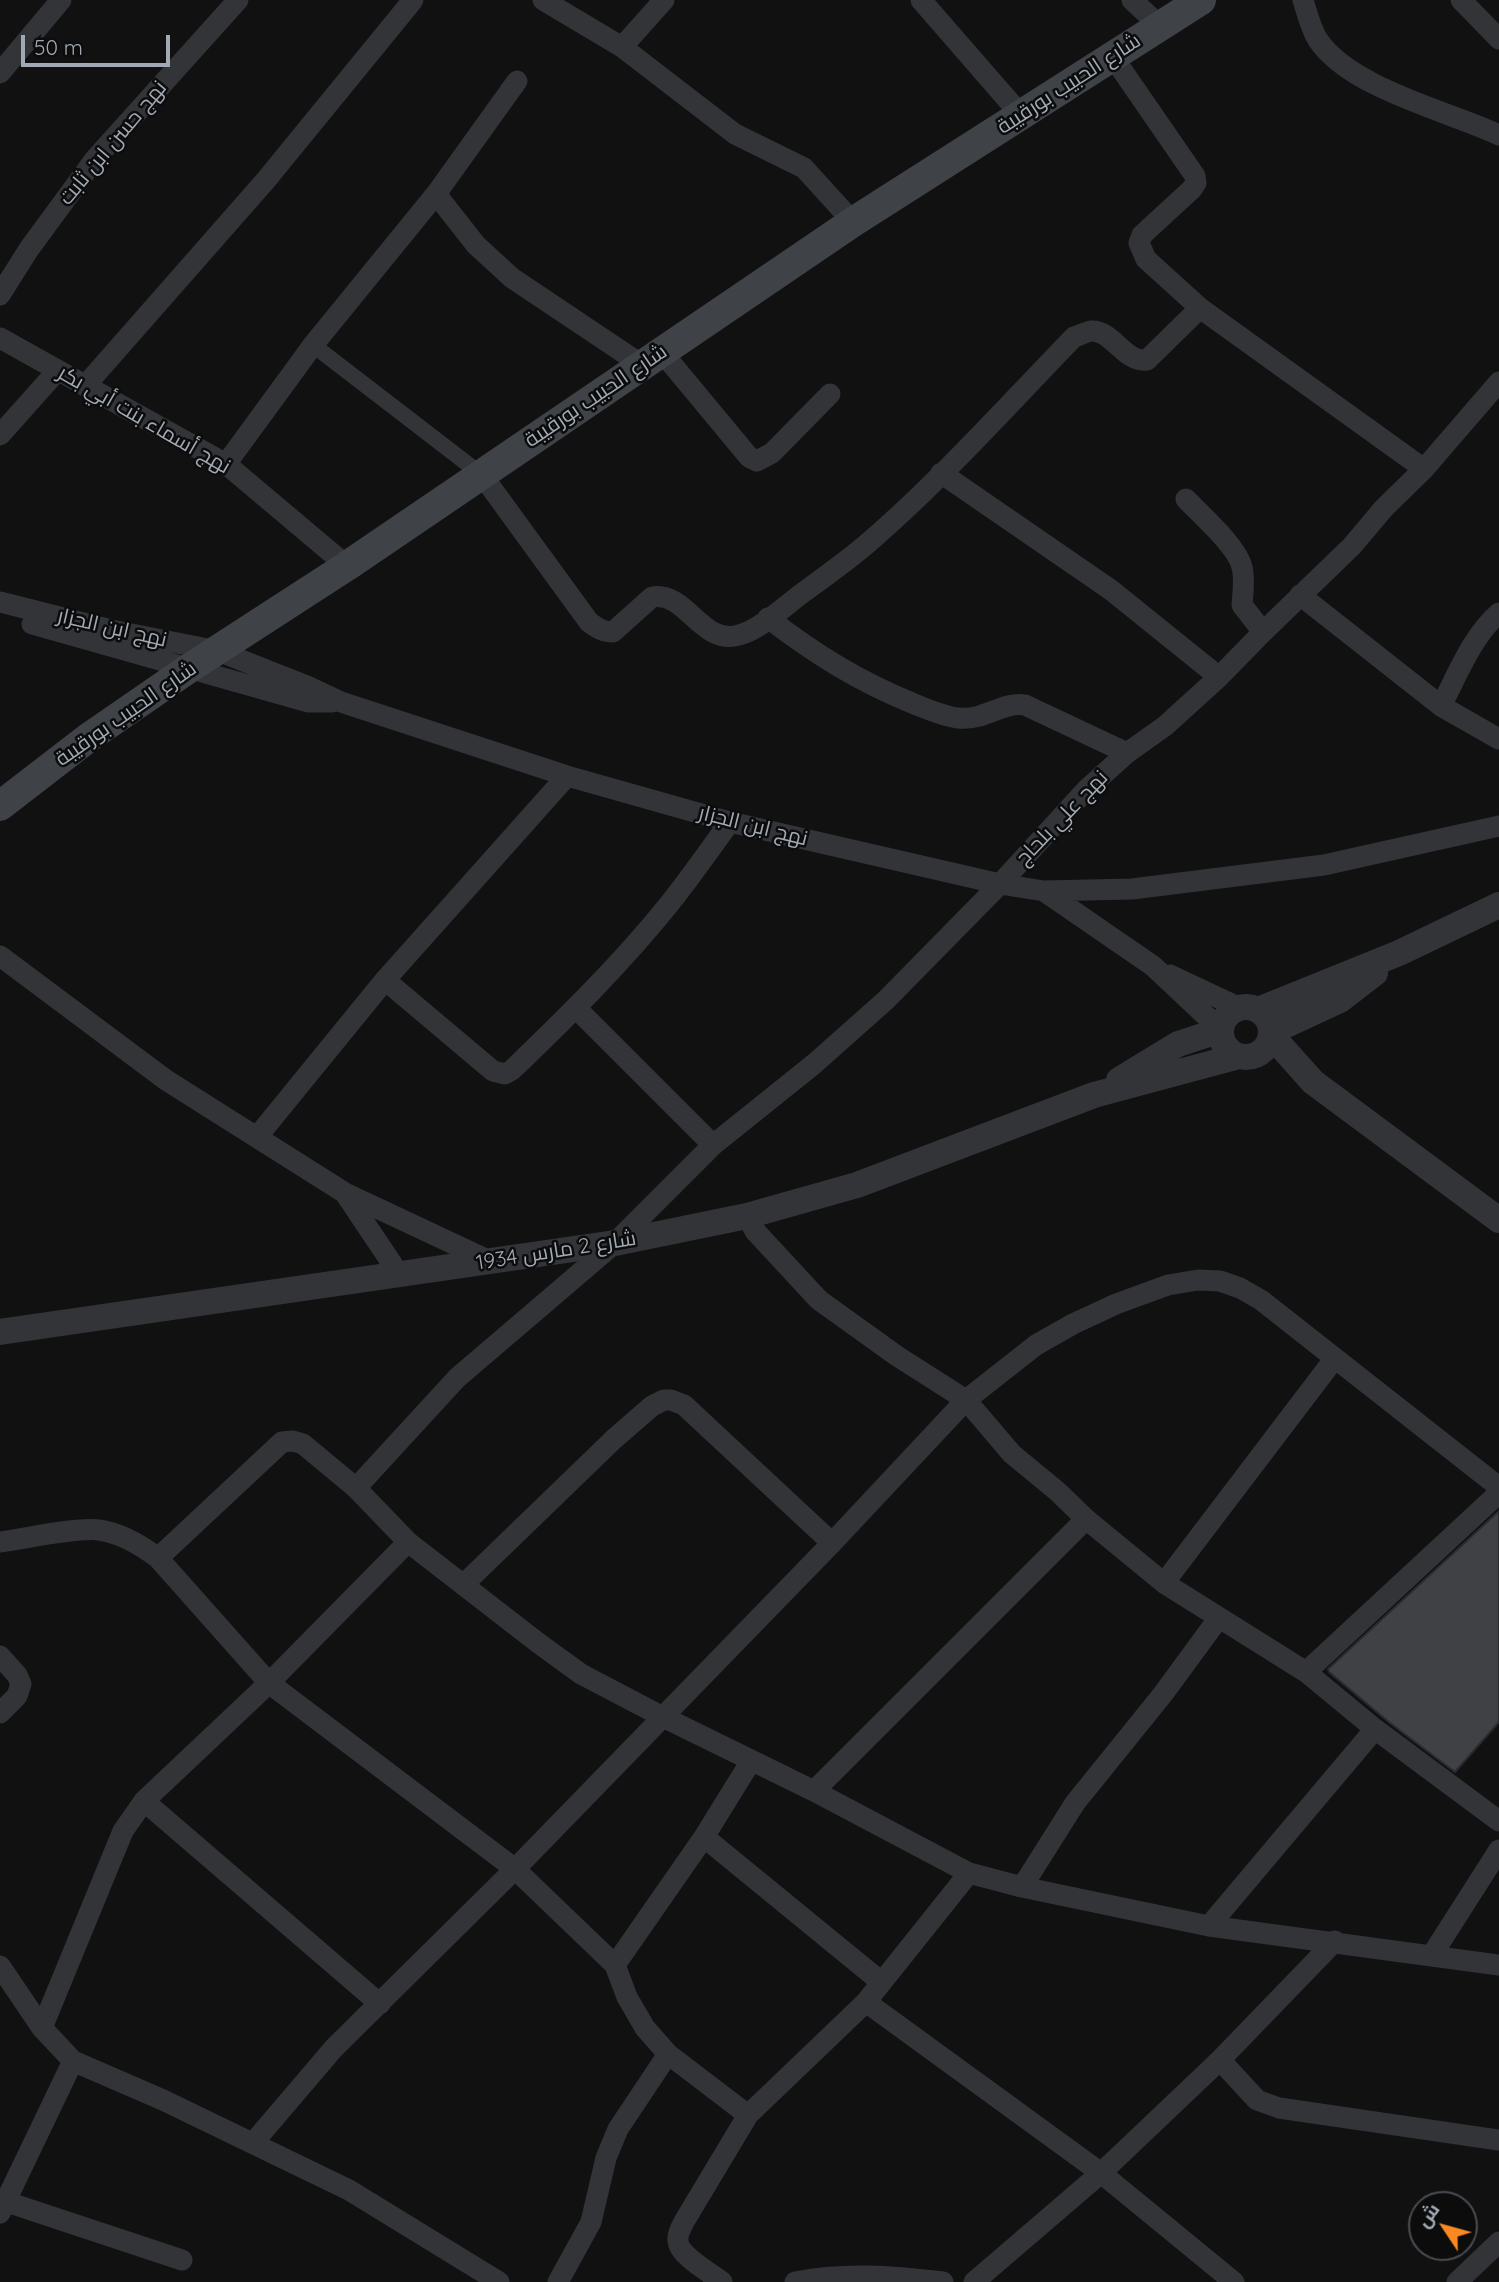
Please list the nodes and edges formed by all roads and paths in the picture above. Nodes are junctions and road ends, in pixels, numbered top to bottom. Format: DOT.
graph roads {
  1 [pos="61,0"];
  2 [pos="238,0"];
  3 [pos="413,0"];
  4 [pos="543,0"];
  5 [pos="664,0"];
  6 [pos="921,0"];
  7 [pos="1132,0"];
  8 [pos="1201,0"];
  9 [pos="1303,0"];
  10 [pos="1461,0"];
  11 [pos="1160,26"];
  12 [pos="1499,39"];
  13 [pos="622,47"];
  14 [pos="1113,57"];
  15 [pos="0,73"];
  16 [pos="517,81"];
  17 [pos="1021,115"];
  18 [pos="1499,135"];
  19 [pos="436,194"];
  20 [pos="853,222"];
  21 [pos="0,295"];
  22 [pos="1200,308"];
  23 [pos="0,338"];
  24 [pos="313,345"];
  25 [pos="651,358"];
  26 [pos="58,370"];
  27 [pos="1499,382"];
  28 [pos="85,386"];
  29 [pos="830,394"];
  30 [pos="0,435"];
  31 [pos="226,464"];
  32 [pos="1424,469"];
  33 [pos="941,473"];
  34 [pos="482,475"];
  35 [pos="1186,499"];
  36 [pos="347,566"];
  37 [pos="1300,595"];
  38 [pos="0,602"];
  39 [pos="0,614"];
  40 [pos="1499,614"];
  41 [pos="768,618"];
  42 [pos="1262,632"];
  43 [pos="218,651"];
  44 [pos="188,669"];
  45 [pos="1219,677"];
  46 [pos="341,702"];
  47 [pos="1441,706"];
  48 [pos="1499,739"];
  49 [pos="1127,754"];
  50 [pos="567,776"];
  51 [pos="0,806"];
  52 [pos="730,822"];
  53 [pos="1499,826"];
  54 [pos="1000,884"];
  55 [pos="1044,891"];
  56 [pos="1499,905"];
  57 [pos="0,956"];
  58 [pos="1153,966"];
  59 [pos="385,980"];
  60 [pos="576,1008"];
  61 [pos="1260,1021"];
  62 [pos="1221,1030"];
  63 [pos="1245,1056"];
  64 [pos="1313,1082"];
  65 [pos="1094,1095"];
  66 [pos="257,1138"];
  67 [pos="713,1145"];
  68 [pos="345,1193"];
  69 [pos="747,1216"];
  70 [pos="1499,1220"];
  71 [pos="615,1243"];
  72 [pos="492,1262"];
  73 [pos="399,1274"];
  74 [pos="0,1332"];
  75 [pos="1335,1358"];
  76 [pos="966,1400"];
  77 [pos="1499,1487"];
  78 [pos="356,1488"];
  79 [pos="1499,1493"];
  80 [pos="1086,1519"];
  81 [pos="0,1542"];
  82 [pos="408,1542"];
  83 [pos="832,1543"];
  84 [pos="158,1558"];
  85 [pos="1164,1583"];
  86 [pos="463,1585"];
  87 [pos="1218,1619"];
  88 [pos="0,1656"];
  89 [pos="1306,1672"];
  90 [pos="269,1683"];
  91 [pos="0,1713"];
  92 [pos="663,1717"];
  93 [pos="1375,1730"];
  94 [pos="751,1760"];
  95 [pos="814,1791"];
  96 [pos="144,1801"];
  97 [pos="1499,1821"];
  98 [pos="704,1837"];
  99 [pos="1499,1850"];
  100 [pos="515,1869"];
  101 [pos="969,1873"];
  102 [pos="1022,1887"];
  103 [pos="1209,1926"];
  104 [pos="1335,1941"];
  105 [pos="1432,1955"];
  106 [pos="614,1965"];
  107 [pos="1499,1965"];
  108 [pos="0,1966"];
  109 [pos="880,1981"];
  110 [pos="866,2001"];
  111 [pos="380,2004"];
  112 [pos="42,2028"];
  113 [pos="668,2054"];
  114 [pos="1220,2060"];
  115 [pos="73,2061"];
  116 [pos="748,2115"];
  117 [pos="1499,2140"];
  118 [pos="253,2143"];
  119 [pos="1101,2173"];
  120 [pos="2,2207"];
  121 [pos="1499,2242"];
  122 [pos="182,2260"];
  123 [pos="854,2279"];
  124 [pos="499,2282"];
  125 [pos="558,2282"];
  126 [pos="722,2282"];
  127 [pos="795,2282"];
  128 [pos="943,2282"];
  129 [pos="974,2282"];
  130 [pos="1234,2282"];
  131 [pos="1457,2282"];
  1 -- 15 [label="street"];
  2 -- 21 [label="street, نهج حسن ابن ثابت"];
  3 -- 28 [label="street"];
  4 -- 13 [label="street"];
  5 -- 13 [label="street"];
  6 -- 17 [label="street"];
  7 -- 11 [label="street"];
  8 -- 11 [label="main road, شارع الحبيب بورقيبة"];
  9 -- 18 [label="street"];
  10 -- 12 [label="street"];
  11 -- 14 [label="main road, شارع الحبيب بورقيبة"];
  13 -- 20 [label="street"];
  14 -- 17 [label="main road, شارع الحبيب بورقيبة"];
  14 -- 22 [label="street"];
  16 -- 19 [label="street"];
  17 -- 20 [label="main road, شارع الحبيب بورقيبة"];
  19 -- 24 [label="street"];
  19 -- 25 [label="street"];
  20 -- 25 [label="main road, شارع الحبيب بورقيبة"];
  22 -- 32 [label="street"];
  22 -- 33 [label="street"];
  23 -- 26 [label="street, نهج أسماء بنت أبي بكر"];
  24 -- 31 [label="street"];
  24 -- 34 [label="street"];
  25 -- 29 [label="street"];
  25 -- 34 [label="main road, شارع الحبيب بورقيبة"];
  26 -- 28 [label="street, نهج أسماء بنت أبي بكر"];
  26 -- 30 [label="street"];
  27 -- 32 [label="street, نهج علي بلحاج"];
  28 -- 31 [label="street, نهج أسماء بنت أبي بكر"];
  31 -- 36 [label="street, نهج أسماء بنت أبي بكر"];
  32 -- 37 [label="street, نهج علي بلحاج"];
  33 -- 41 [label="street"];
  33 -- 45 [label="street"];
  34 -- 36 [label="main road, شارع الحبيب بورقيبة"];
  34 -- 41 [label="street"];
  35 -- 42 [label="street"];
  36 -- 43 [label="main road, شارع الحبيب بورقيبة"];
  37 -- 42 [label="street, نهج علي بلحاج"];
  37 -- 47 [label="street"];
  38 -- 43 [label="street, نهج ابن الجزار"];
  39 -- 44 [label="street, نهج ابن الجزار"];
  40 -- 47 [label="street"];
  41 -- 49 [label="street"];
  42 -- 45 [label="street, نهج علي بلحاج"];
  43 -- 44 [label="main road, شارع الحبيب بورقيبة"];
  43 -- 46 [label="street, نهج ابن الجزار"];
  44 -- 46 [label="street, نهج ابن الجزار"];
  44 -- 51 [label="main road, شارع الحبيب بورقيبة"];
  45 -- 49 [label="street, نهج علي بلحاج"];
  46 -- 50 [label="street, نهج ابن الجزار"];
  47 -- 48 [label="street"];
  49 -- 54 [label="street, نهج علي بلحاج"];
  50 -- 52 [label="street, نهج ابن الجزار"];
  50 -- 59 [label="street"];
  52 -- 54 [label="street, نهج ابن الجزار"];
  52 -- 60 [label="street"];
  53 -- 55 [label="street"];
  54 -- 55 [label="street, نهج ابن الجزار"];
  54 -- 67 [label="street, نهج علي بلحاج"];
  55 -- 58 [label="street, نهج ابن الجزار"];
  56 -- 61 [label="street"];
  57 -- 66 [label="street"];
  58 -- 61 [label="street"];
  58 -- 62 [label="street"];
  59 -- 60 [label="street"];
  59 -- 66 [label="street"];
  60 -- 67 [label="street"];
  61 -- 62 [label="street"];
  61 -- 63 [label="street"];
  61 -- 64 [label="street"];
  62 -- 63 [label="street"];
  62 -- 65 [label="street, شارع 2 مارس 1934"];
  63 -- 64 [label="street"];
  63 -- 65 [label="street, شارع 2 مارس 1934"];
  64 -- 70 [label="street"];
  65 -- 69 [label="street, شارع 2 مارس 1934"];
  66 -- 68 [label="street"];
  67 -- 71 [label="street, نهج علي بلحاج"];
  68 -- 72 [label="street"];
  68 -- 73 [label="street"];
  69 -- 71 [label="street, شارع 2 مارس 1934"];
  69 -- 76 [label="street"];
  71 -- 72 [label="street, شارع 2 مارس 1934"];
  71 -- 78 [label="street, نهج علي بلحاج"];
  72 -- 73 [label="street, شارع 2 مارس 1934"];
  73 -- 74 [label="street, شارع 2 مارس 1934"];
  75 -- 76 [label="street"];
  75 -- 77 [label="street"];
  75 -- 85 [label="street"];
  76 -- 80 [label="street"];
  76 -- 83 [label="street"];
  78 -- 82 [label="street"];
  78 -- 84 [label="street"];
  79 -- 89 [label="street"];
  80 -- 85 [label="street"];
  80 -- 95 [label="street"];
  81 -- 84 [label="street"];
  82 -- 86 [label="street"];
  82 -- 90 [label="street"];
  83 -- 86 [label="street"];
  83 -- 92 [label="street"];
  84 -- 90 [label="street"];
  85 -- 87 [label="street"];
  86 -- 92 [label="street"];
  87 -- 89 [label="street"];
  87 -- 102 [label="street"];
  88 -- 91 [label="street"];
  89 -- 93 [label="street"];
  90 -- 96 [label="street"];
  90 -- 100 [label="street"];
  92 -- 94 [label="street"];
  92 -- 100 [label="street"];
  93 -- 97 [label="street"];
  93 -- 103 [label="street"];
  94 -- 95 [label="street"];
  94 -- 98 [label="street"];
  95 -- 101 [label="street"];
  96 -- 111 [label="street"];
  96 -- 112 [label="street"];
  98 -- 106 [label="street"];
  98 -- 109 [label="street"];
  99 -- 105 [label="street"];
  100 -- 106 [label="street"];
  100 -- 111 [label="street"];
  101 -- 102 [label="street"];
  101 -- 109 [label="street"];
  102 -- 103 [label="street"];
  103 -- 104 [label="street"];
  104 -- 105 [label="street"];
  104 -- 114 [label="street"];
  105 -- 107 [label="street"];
  106 -- 113 [label="street"];
  108 -- 112 [label="street"];
  109 -- 110 [label="street"];
  110 -- 116 [label="street"];
  110 -- 119 [label="street"];
  111 -- 118 [label="street"];
  112 -- 115 [label="street"];
  113 -- 116 [label="street"];
  113 -- 125 [label="street"];
  114 -- 117 [label="street"];
  114 -- 119 [label="street"];
  115 -- 118 [label="street"];
  115 -- 120 [label="street"];
  116 -- 126 [label="street"];
  118 -- 124 [label="street"];
  119 -- 129 [label="street"];
  119 -- 130 [label="street"];
  120 -- 122 [label="street"];
  121 -- 131 [label="street"];
  123 -- 127 [label="street"];
  123 -- 128 [label="street"];
}
